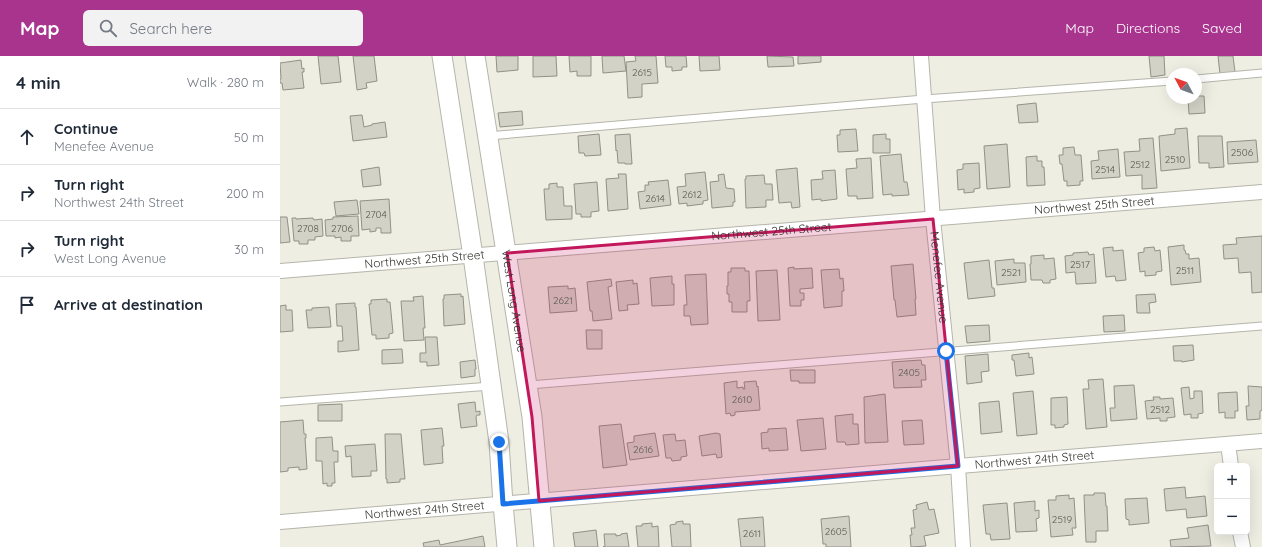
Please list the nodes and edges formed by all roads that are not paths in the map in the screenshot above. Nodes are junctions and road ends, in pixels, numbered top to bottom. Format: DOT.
graph roads {
  1 [pos="442,56"];
  2 [pos="475,56"];
  3 [pos="921,56"];
  4 [pos="1262,73"];
  5 [pos="1202,78"];
  6 [pos="1166,81"];
  7 [pos="924,99"];
  8 [pos="488,136"];
  9 [pos="1262,192"];
  10 [pos="933,219"];
  11 [pos="507,253"];
  12 [pos="474,256"];
  13 [pos="280,271"];
  14 [pos="1262,326"];
  15 [pos="946,351"];
  16 [pos="528,385"];
  17 [pos="491,386"];
  18 [pos="280,402"];
  19 [pos="1262,441"];
  20 [pos="1228,444"];
  21 [pos="1231,463"];
  22 [pos="958,466"];
  23 [pos="539,501"];
  24 [pos="503,504"];
  25 [pos="280,522"];
  26 [pos="1241,535"];
  27 [pos="507,547"];
  28 [pos="544,547"];
  29 [pos="963,547"];
  30 [pos="1243,547"];
  1 -- 12 [label="main road"];
  2 -- 8 [label="main road, West Long Avenue"];
  3 -- 7 [label="street, Menefee Avenue"];
  4 -- 5 [label="lane"];
  6 -- 7 [label="lane"];
  7 -- 8 [label="lane"];
  7 -- 10 [label="street, Menefee Avenue"];
  8 -- 11 [label="main road, West Long Avenue"];
  9 -- 10 [label="street, Northwest 25th Street"];
  10 -- 11 [label="street, Northwest 25th Street"];
  10 -- 15 [label="street, Menefee Avenue"];
  11 -- 12 [label="street, Northwest 25th Street"];
  11 -- 16 [label="main road, West Long Avenue"];
  12 -- 13 [label="street, Northwest 25th Street"];
  12 -- 17 [label="main road"];
  14 -- 15 [label="lane"];
  15 -- 16 [label="lane"];
  15 -- 22 [label="street, Menefee Avenue"];
  16 -- 23 [label="main road, West Long Avenue"];
  17 -- 18 [label="lane"];
  17 -- 24 [label="main road"];
  19 -- 20 [label="street, Northwest 24th Street"];
  20 -- 21 [label="street"];
  20 -- 22 [label="street, Northwest 24th Street"];
  22 -- 23 [label="street, Northwest 24th Street"];
  22 -- 29 [label="street, Menefee Avenue"];
  23 -- 24 [label="street, Northwest 24th Street"];
  23 -- 28 [label="main road, West Long Avenue"];
  24 -- 25 [label="street, Northwest 24th Street"];
  24 -- 27 [label="main road"];
  26 -- 30 [label="street"];
}
